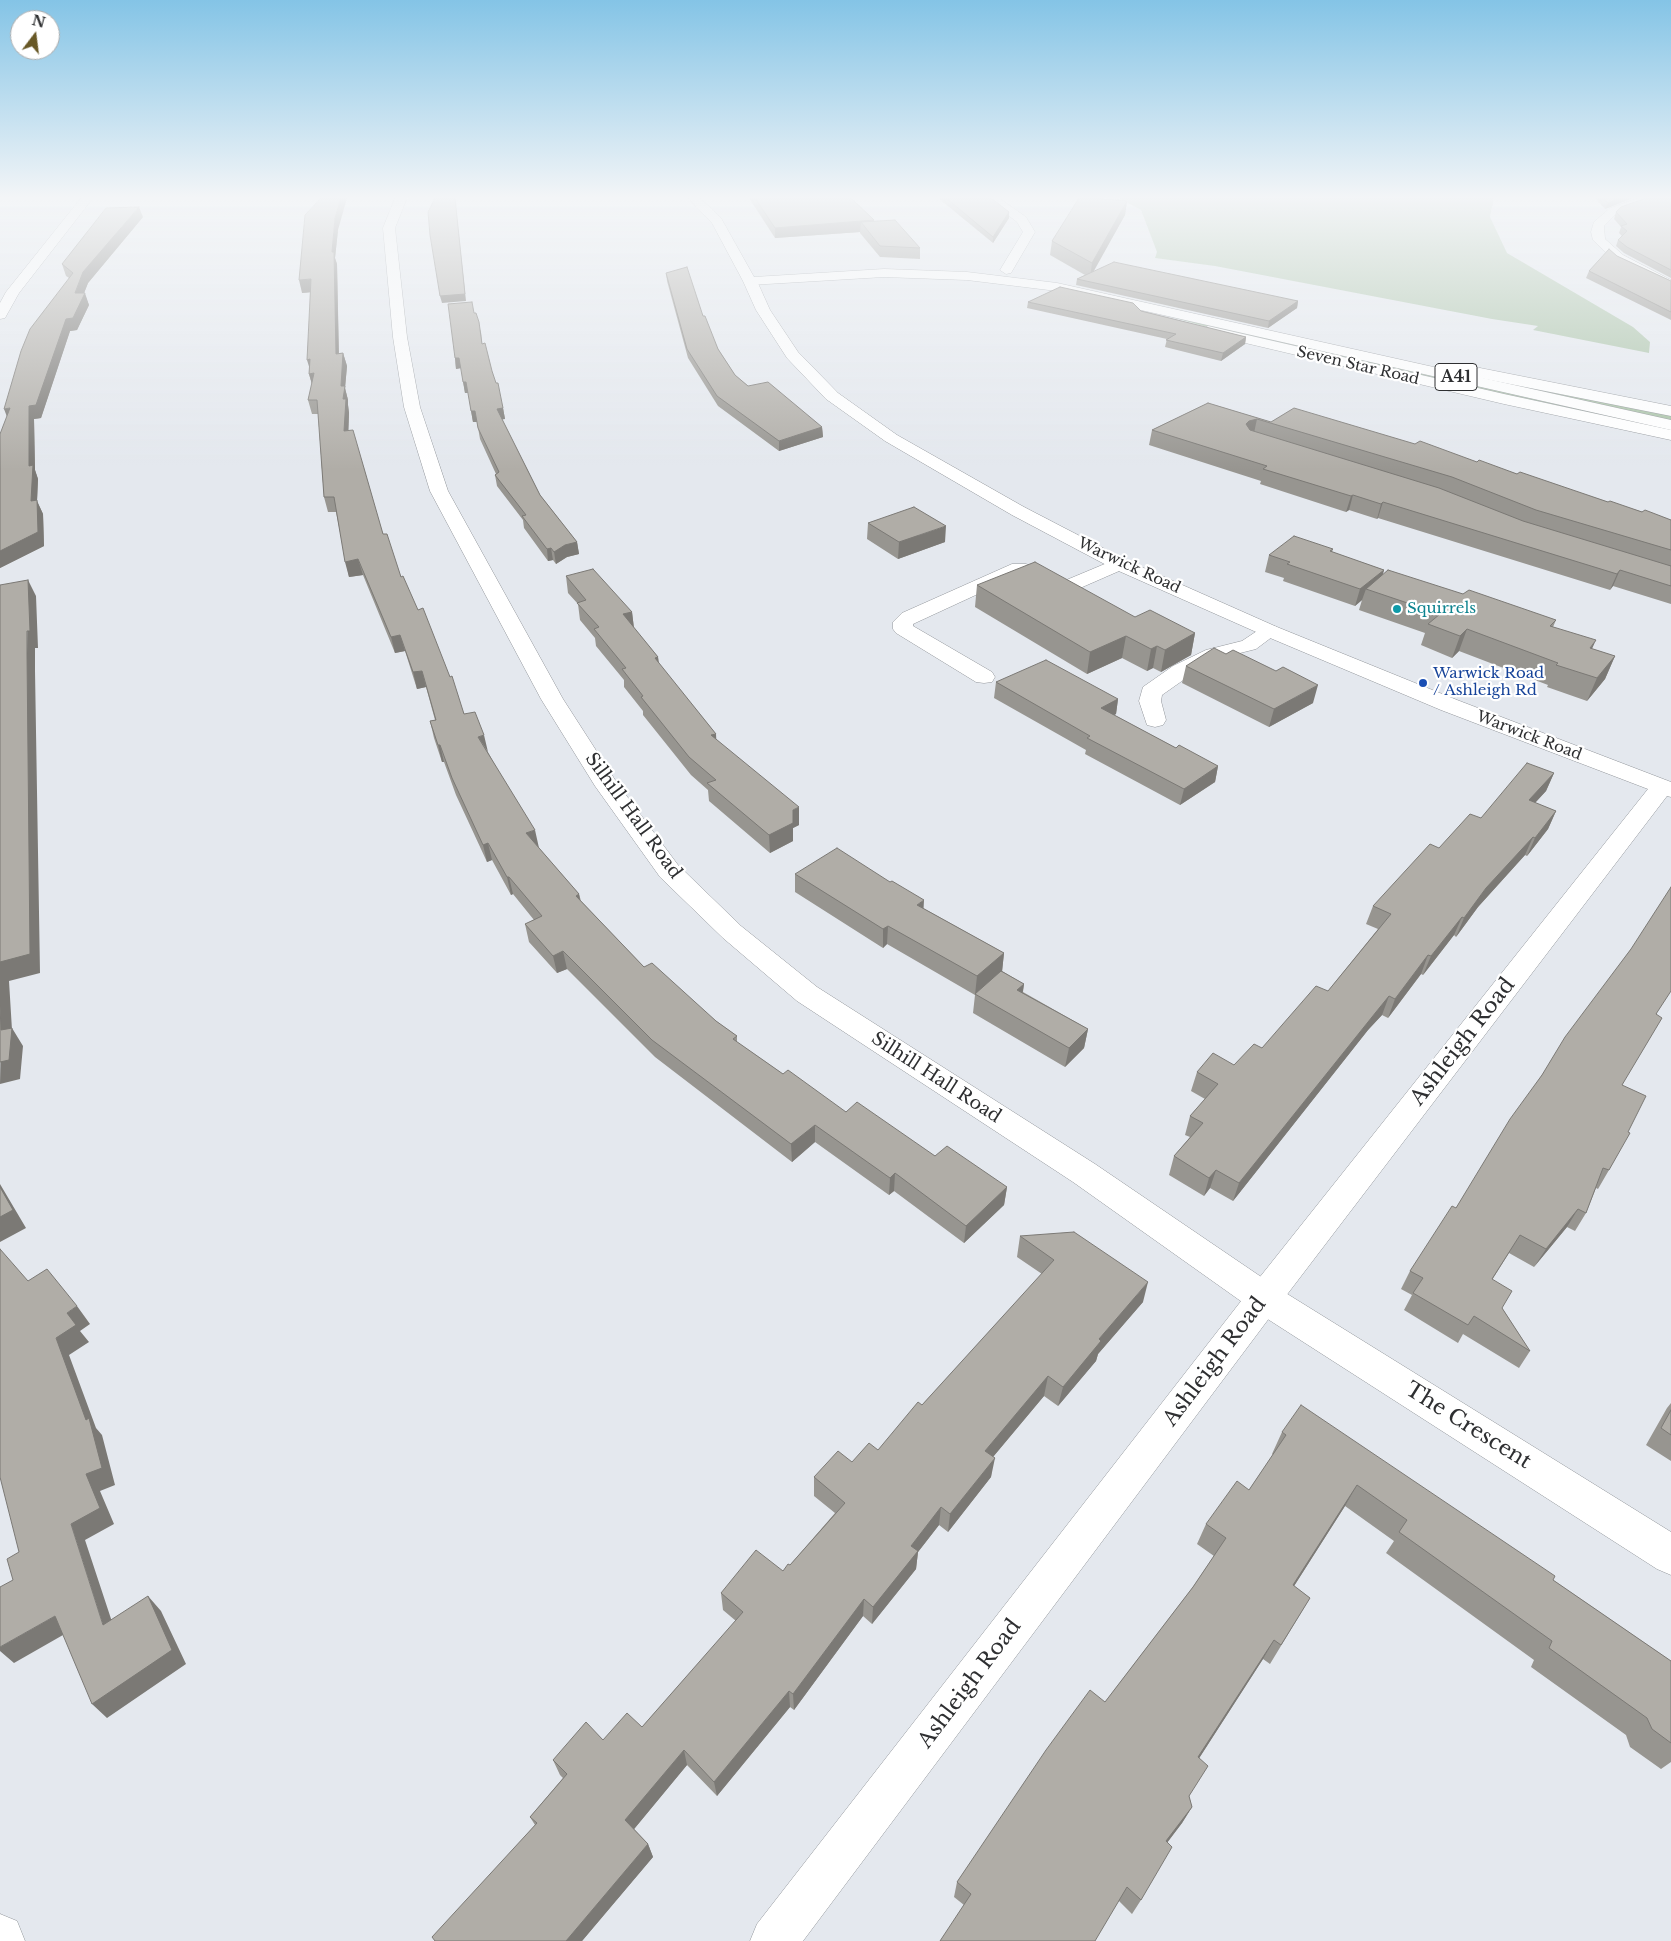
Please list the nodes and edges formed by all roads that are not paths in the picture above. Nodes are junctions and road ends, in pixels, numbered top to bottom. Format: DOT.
graph roads {
  1 [pos="16,289"];
  2 [pos="395,289"];
  3 [pos="753,289"];
  4 [pos="1064,289"];
  5 [pos="1142,305"];
  6 [pos="0,315"];
  7 [pos="1449,376"];
  8 [pos="1671,411"];
  9 [pos="1671,425"];
  10 [pos="1671,435"];
  11 [pos="1119,564"];
  12 [pos="1270,631"];
  13 [pos="984,677"];
  14 [pos="1156,720"];
  15 [pos="1666,788"];
  16 [pos="1264,1298"];
  17 [pos="1671,1555"];
  18 [pos="774,1941"];
  1 -- 6 [label="main road"];
  2 -- 16 [label="main road, Silhill Hall Road"];
  3 -- 11 [label="main road, Warwick Road"];
  4 -- 5 [label="main road, Seven Star Road / A41"];
  5 -- 7 [label="main road, Seven Star Road / A41"];
  5 -- 10 [label="main road, Seven Star Road"];
  7 -- 8 [label="main road, Seven Star Road"];
  7 -- 9 [label="main road, Seven Star Road / A41"];
  11 -- 12 [label="main road, Warwick Road"];
  11 -- 13 [label="main road"];
  12 -- 14 [label="main road"];
  12 -- 15 [label="main road, Warwick Road"];
  15 -- 16 [label="main road, Ashleigh Road"];
  16 -- 17 [label="main road, The Crescent"];
  16 -- 18 [label="main road, Ashleigh Road"];
}
